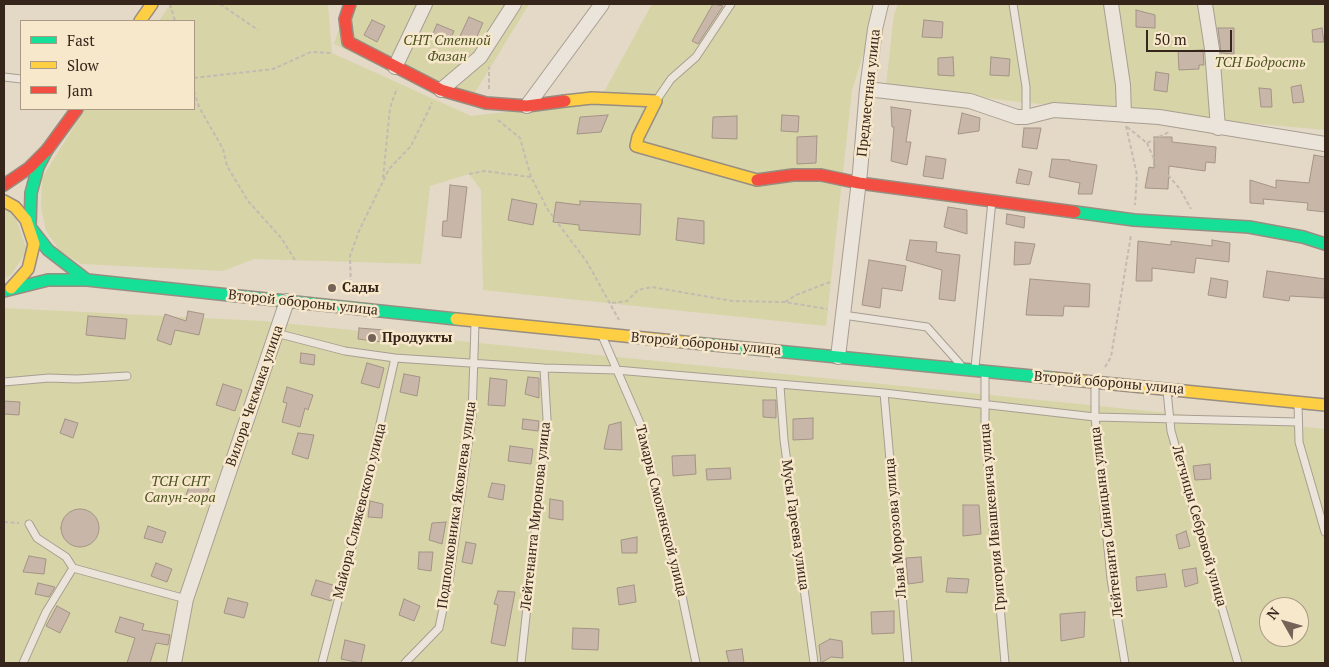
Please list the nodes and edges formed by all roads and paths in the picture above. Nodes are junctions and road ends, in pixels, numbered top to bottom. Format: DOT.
graph roads {
  1 [pos="152,4"];
  2 [pos="170,4"];
  3 [pos="220,4"];
  4 [pos="338,4"];
  5 [pos="350,4"];
  6 [pos="426,4"];
  7 [pos="514,4"];
  8 [pos="602,4"];
  9 [pos="731,4"];
  10 [pos="881,4"];
  11 [pos="1013,4"];
  12 [pos="1111,4"];
  13 [pos="1205,4"];
  14 [pos="141,20"];
  15 [pos="175,20"];
  16 [pos="258,30"];
  17 [pos="346,30"];
  18 [pos="487,47"];
  19 [pos="332,53"];
  20 [pos="395,67"];
  21 [pos="4,77"];
  22 [pos="195,78"];
  23 [pos="20,79"];
  24 [pos="397,88"];
  25 [pos="867,89"];
  26 [pos="441,90"];
  27 [pos="195,94"];
  28 [pos="656,101"];
  29 [pos="486,103"];
  30 [pos="527,106"];
  31 [pos="76,110"];
  32 [pos="1124,115"];
  33 [pos="1026,117"];
  34 [pos="1218,128"];
  35 [pos="1147,143"];
  36 [pos="1325,144"];
  37 [pos="47,150"];
  38 [pos="469,174"];
  39 [pos="531,177"];
  40 [pos="383,180"];
  41 [pos="859,183"];
  42 [pos="4,186"];
  43 [pos="4,201"];
  44 [pos="992,201"];
  45 [pos="1134,220"];
  46 [pos="1206,224"];
  47 [pos="30,227"];
  48 [pos="1325,244"];
  49 [pos="295,260"];
  50 [pos="87,280"];
  51 [pos="830,282"];
  52 [pos="7,289"];
  53 [pos="287,301"];
  54 [pos="786,302"];
  55 [pos="612,304"];
  56 [pos="352,308"];
  57 [pos="828,309"];
  58 [pos="843,315"];
  59 [pos="475,321"];
  60 [pos="276,333"];
  61 [pos="601,334"];
  62 [pos="627,337"];
  63 [pos="838,357"];
  64 [pos="395,358"];
  65 [pos="473,362"];
  66 [pos="544,368"];
  67 [pos="616,370"];
  68 [pos="975,370"];
  69 [pos="127,376"];
  70 [pos="1095,381"];
  71 [pos="4,382"];
  72 [pos="780,386"];
  73 [pos="1166,388"];
  74 [pos="884,393"];
  75 [pos="1298,402"];
  76 [pos="986,405"];
  77 [pos="1325,405"];
  78 [pos="1095,417"];
  79 [pos="1171,420"];
  80 [pos="1298,422"];
  81 [pos="4,522"];
  82 [pos="29,524"];
  83 [pos="1325,532"];
  84 [pos="73,568"];
  85 [pos="186,599"];
  86 [pos="22,663"];
  87 [pos="174,663"];
  88 [pos="322,663"];
  89 [pos="405,663"];
  90 [pos="521,663"];
  91 [pos="696,663"];
  92 [pos="814,663"];
  93 [pos="908,663"];
  94 [pos="1005,663"];
  95 [pos="1125,663"];
  96 [pos="1238,663"];
  1 -- 14 [label="main road"];
  2 -- 15 [label="path"];
  3 -- 16 [label="path"];
  4 -- 17 [label="street"];
  5 -- 17 [label="main road"];
  6 -- 20 [label="street"];
  7 -- 18 [label="street"];
  8 -- 30 [label="street"];
  9 -- 28 [label="lane"];
  10 -- 25 [label="street, Предместная улица"];
  11 -- 33 [label="lane"];
  12 -- 32 [label="street"];
  13 -- 34 [label="street"];
  17 -- 20 [label="main road"];
  18 -- 26 [label="street"];
  18 -- 29 [label="path"];
  19 -- 22 [label="path"];
  20 -- 26 [label="main road"];
  21 -- 23 [label="lane"];
  24 -- 40 [label="path"];
  25 -- 33 [label="street"];
  25 -- 41 [label="street, Предместная улица"];
  26 -- 29 [label="main road"];
  26 -- 40 [label="path"];
  27 -- 49 [label="path"];
  28 -- 30 [label="main road"];
  28 -- 41 [label="main road"];
  29 -- 30 [label="main road"];
  29 -- 39 [label="path"];
  31 -- 37 [label="main road"];
  32 -- 33 [label="street"];
  32 -- 34 [label="street"];
  32 -- 45 [label="path"];
  34 -- 36 [label="street"];
  35 -- 46 [label="path"];
  37 -- 42 [label="main road"];
  37 -- 47 [label="main road"];
  38 -- 39 [label="path"];
  39 -- 55 [label="path"];
  40 -- 56 [label="path"];
  41 -- 44 [label="main road"];
  41 -- 58 [label="street, Предместная улица"];
  43 -- 47 [label="main road"];
  44 -- 45 [label="main road"];
  44 -- 68 [label="lane, Григория Ивашкевича улица"];
  45 -- 46 [label="main road"];
  45 -- 70 [label="path"];
  46 -- 48 [label="main road"];
  47 -- 50 [label="main road"];
  47 -- 52 [label="main road"];
  50 -- 52 [label="main road, Второй обороны улица"];
  50 -- 53 [label="main road, Второй обороны улица"];
  51 -- 54 [label="path"];
  53 -- 56 [label="main road, Второй обороны улица"];
  53 -- 60 [label="street, Вилора Чекмака улица"];
  54 -- 55 [label="path"];
  54 -- 57 [label="path"];
  55 -- 62 [label="path"];
  56 -- 59 [label="main road, Второй обороны улица"];
  58 -- 63 [label="street, Предместная улица"];
  58 -- 68 [label="lane"];
  59 -- 61 [label="main road, Второй обороны улица"];
  59 -- 65 [label="lane, Подполковника Яковлева улица"];
  60 -- 64 [label="lane"];
  60 -- 85 [label="street, Вилора Чекмака улица"];
  61 -- 62 [label="main road, Второй обороны улица"];
  61 -- 67 [label="lane, Тамары Смоленской улица"];
  62 -- 63 [label="main road, Второй обороны улица"];
  63 -- 68 [label="main road, Второй обороны улица"];
  64 -- 65 [label="lane"];
  64 -- 88 [label="lane, Майора Слижевского улица"];
  65 -- 66 [label="lane"];
  65 -- 89 [label="lane, Подполковника Яковлева улица"];
  66 -- 67 [label="lane"];
  66 -- 90 [label="lane, Лейтенанта Миронова улица"];
  67 -- 72 [label="lane"];
  67 -- 91 [label="lane, Тамары Смоленской улица"];
  68 -- 70 [label="main road, Второй обороны улица"];
  68 -- 76 [label="lane, Григория Ивашкевича улица"];
  69 -- 71 [label="lane"];
  70 -- 73 [label="main road, Второй обороны улица"];
  70 -- 78 [label="lane, Лейтенанта Синицына улица"];
  72 -- 74 [label="lane"];
  72 -- 92 [label="lane, Мусы Гареева улица"];
  73 -- 75 [label="main road, Второй обороны улица"];
  73 -- 79 [label="lane, Летчицы Себровой улица"];
  74 -- 76 [label="lane"];
  74 -- 93 [label="lane, Льва Морозова улица"];
  75 -- 77 [label="main road, Второй обороны улица"];
  75 -- 80 [label="lane"];
  76 -- 78 [label="lane"];
  76 -- 94 [label="lane, Григория Ивашкевича улица"];
  78 -- 79 [label="lane"];
  78 -- 95 [label="lane, Лейтенанта Синицына улица"];
  79 -- 80 [label="lane"];
  79 -- 96 [label="lane, Летчицы Себровой улица"];
  80 -- 83 [label="lane"];
  81 -- 82 [label="path"];
  82 -- 84 [label="lane"];
  84 -- 85 [label="lane"];
  84 -- 86 [label="lane"];
  85 -- 87 [label="street, Вилора Чекмака улица"];
}
